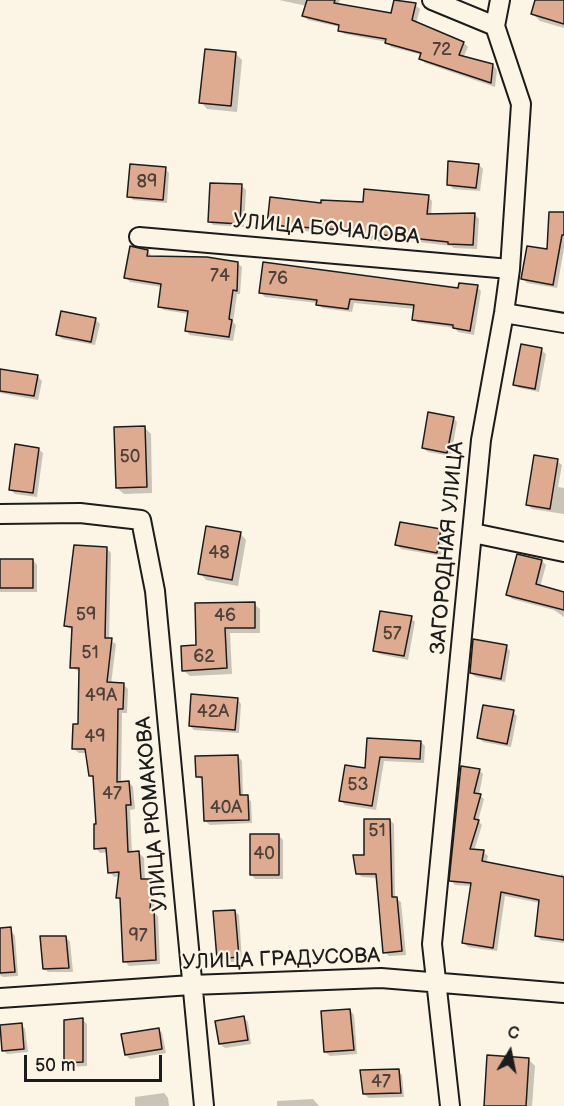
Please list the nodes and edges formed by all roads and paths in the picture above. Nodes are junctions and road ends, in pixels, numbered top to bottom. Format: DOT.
graph roads {
  1 [pos="432,0"];
  2 [pos="500,0"];
  3 [pos="495,26"];
  4 [pos="139,237"];
  5 [pos="510,269"];
  6 [pos="504,313"];
  7 [pos="564,323"];
  8 [pos="0,514"];
  9 [pos="473,533"];
  10 [pos="564,552"];
  11 [pos="435,981"];
  12 [pos="191,985"];
  13 [pos="564,993"];
  14 [pos="0,998"];
  15 [pos="204,1106"];
  16 [pos="450,1106"];
  1 -- 3 [label="street"];
  2 -- 3 [label="street, ЗАГОРОДНАЯ УЛИЦА"];
  3 -- 5 [label="street, ЗАГОРОДНАЯ УЛИЦА"];
  4 -- 5 [label="street, УЛИЦА БОЧАЛОВА"];
  5 -- 6 [label="street, ЗАГОРОДНАЯ УЛИЦА"];
  6 -- 7 [label="street"];
  6 -- 9 [label="street, ЗАГОРОДНАЯ УЛИЦА"];
  8 -- 12 [label="street, УЛИЦА РЮМАКОВА"];
  9 -- 10 [label="street"];
  9 -- 11 [label="street, ЗАГОРОДНАЯ УЛИЦА"];
  11 -- 12 [label="street, УЛИЦА ГРАДУСОВА"];
  11 -- 13 [label="street, УЛИЦА ГРАДУСОВА"];
  11 -- 16 [label="street, ЗАГОРОДНАЯ УЛИЦА"];
  12 -- 14 [label="street, УЛИЦА ГРАДУСОВА"];
  12 -- 15 [label="street, УЛИЦА РЮМАКОВА"];
}
